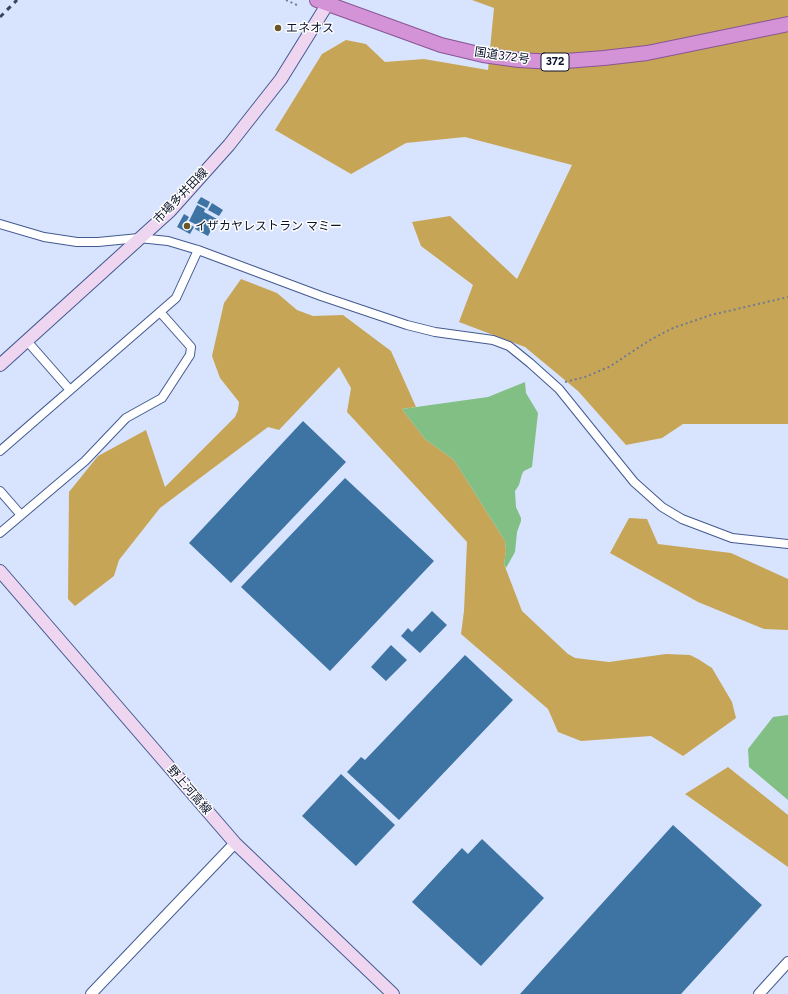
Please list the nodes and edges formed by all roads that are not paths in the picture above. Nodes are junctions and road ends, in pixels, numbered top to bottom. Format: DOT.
graph roads {
  1 [pos="325,1"];
  2 [pos="788,24"];
  3 [pos="0,224"];
  4 [pos="139,238"];
  5 [pos="198,250"];
  6 [pos="160,312"];
  7 [pos="28,341"];
  8 [pos="0,365"];
  9 [pos="70,390"];
  10 [pos="0,451"];
  11 [pos="0,491"];
  12 [pos="21,515"];
  13 [pos="0,533"];
  14 [pos="788,544"];
  15 [pos="0,571"];
  16 [pos="235,843"];
  17 [pos="788,962"];
  18 [pos="91,994"];
  19 [pos="393,994"];
  20 [pos="759,994"];
  1 -- 2 [label="highway, 国道372号 / 372"];
  1 -- 4 [label="main road, 市場多井田線"];
  3 -- 4 [label="street"];
  4 -- 5 [label="street"];
  4 -- 7 [label="main road, 市場多井田線"];
  5 -- 6 [label="street"];
  5 -- 14 [label="street"];
  6 -- 9 [label="street"];
  6 -- 12 [label="street"];
  7 -- 8 [label="main road, 市場多井田線"];
  7 -- 9 [label="street"];
  9 -- 10 [label="street"];
  11 -- 12 [label="street"];
  12 -- 13 [label="street"];
  15 -- 16 [label="main road, 野上河高線"];
  16 -- 18 [label="street"];
  16 -- 19 [label="main road, 野上河高線"];
  17 -- 20 [label="street"];
}
